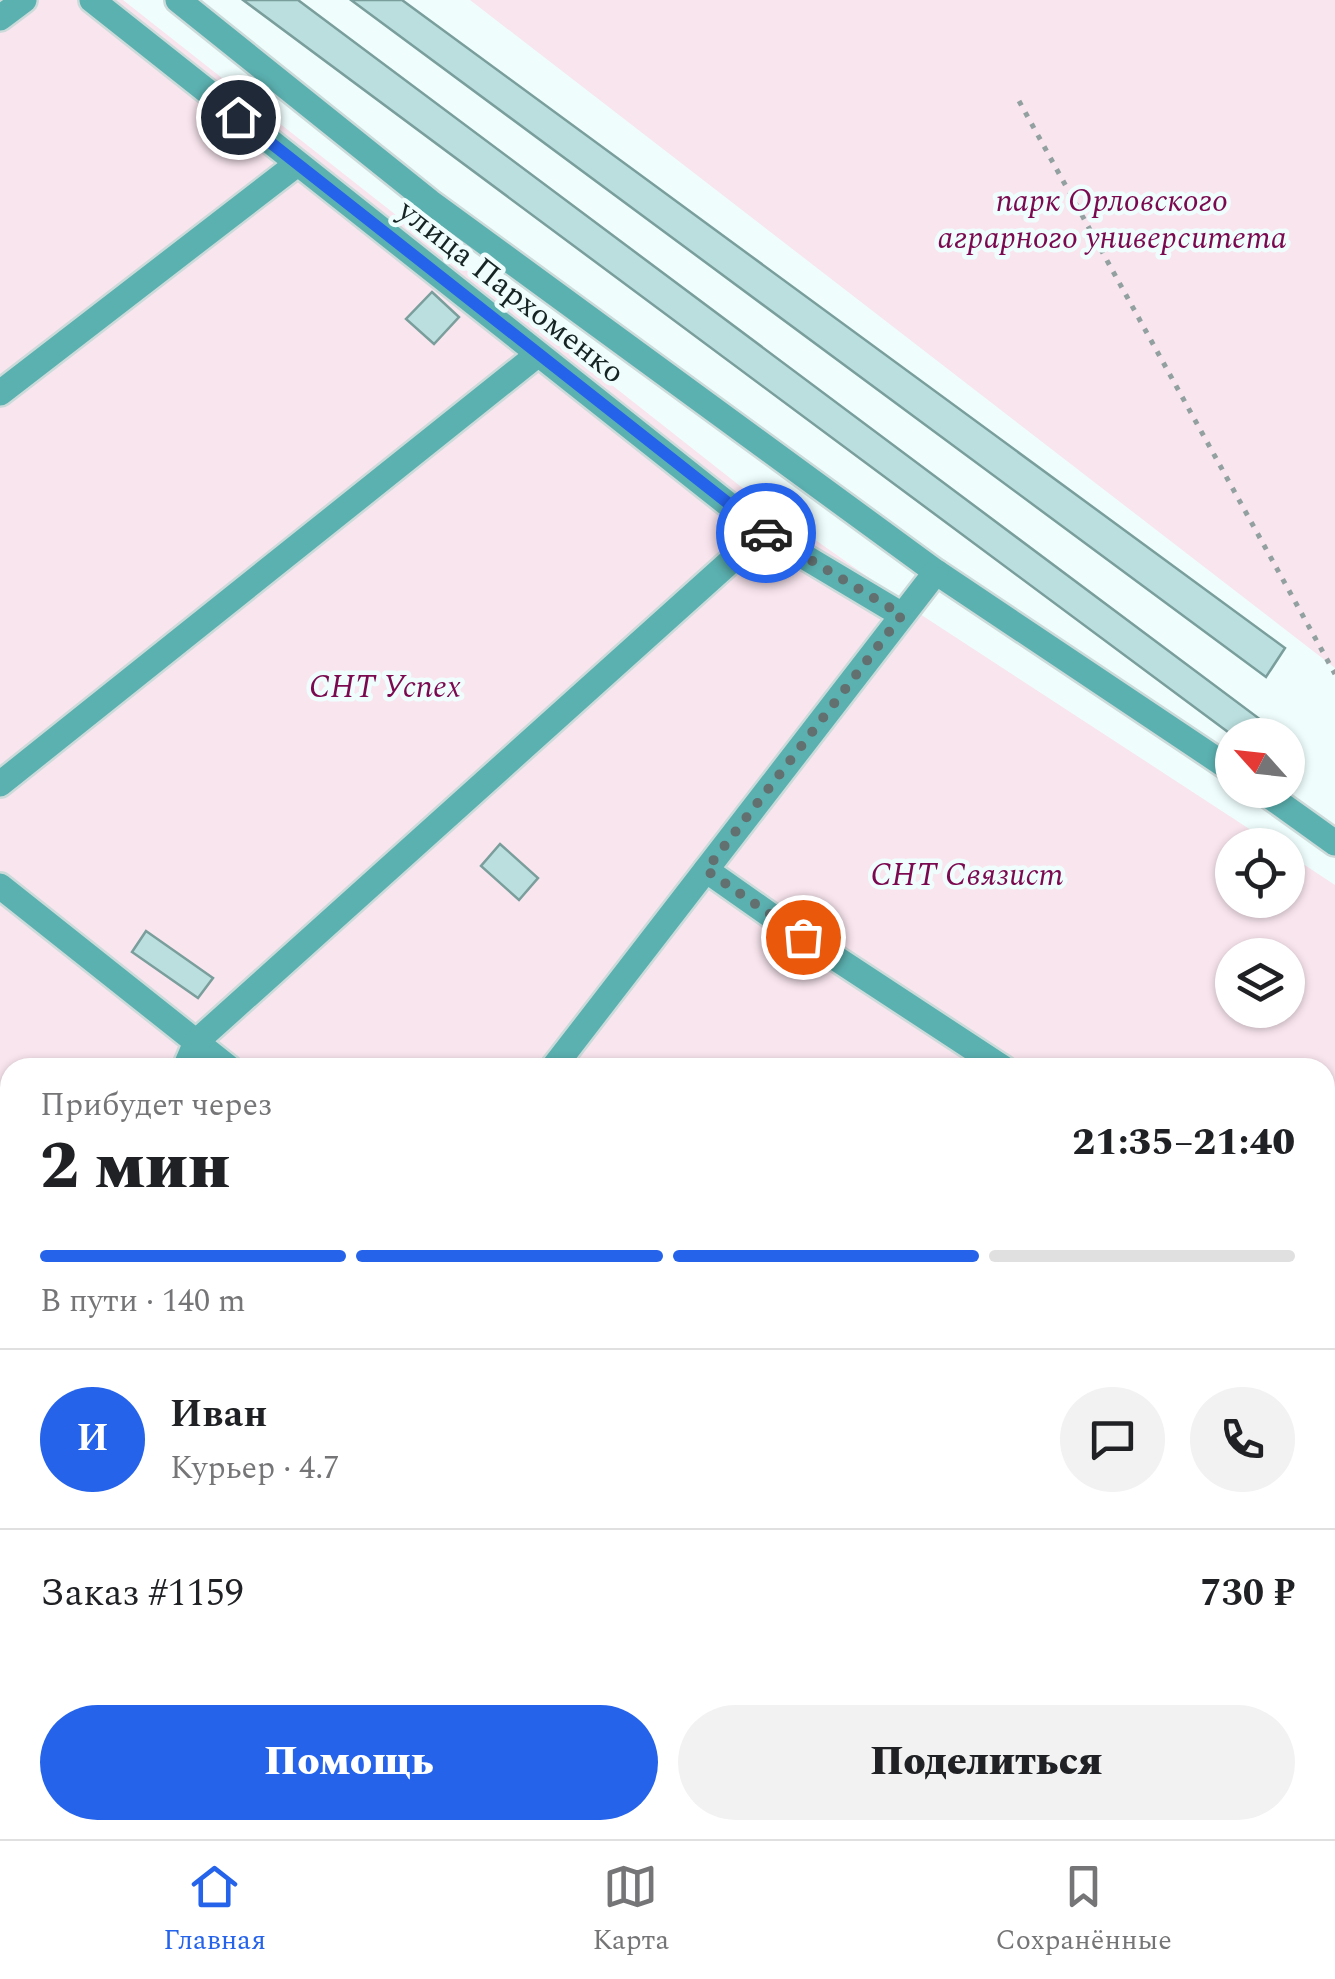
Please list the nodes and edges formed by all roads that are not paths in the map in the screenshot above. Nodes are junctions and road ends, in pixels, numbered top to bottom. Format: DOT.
graph roads {
  1 [pos="24,0"];
  2 [pos="92,0"];
  3 [pos="178,0"];
  4 [pos="0,18"];
  5 [pos="297,164"];
  6 [pos="537,355"];
  7 [pos="0,393"];
  8 [pos="764,532"];
  9 [pos="936,572"];
  10 [pos="902,615"];
  11 [pos="1215,759"];
  12 [pos="0,784"];
  13 [pos="1286,808"];
  14 [pos="1335,843"];
  15 [pos="706,870"];
  16 [pos="0,886"];
  17 [pos="196,1042"];
  18 [pos="189,1058"];
  19 [pos="216,1058"];
  20 [pos="562,1058"];
  21 [pos="989,1058"];
  1 -- 4 [label="street"];
  2 -- 5 [label="street, улица Пархоменко"];
  3 -- 9 [label="street"];
  5 -- 6 [label="street, улица Пархоменко"];
  5 -- 7 [label="street"];
  6 -- 8 [label="street, улица Пархоменко"];
  6 -- 12 [label="street"];
  8 -- 10 [label="street, улица Пархоменко"];
  8 -- 17 [label="street"];
  9 -- 10 [label="street"];
  9 -- 11 [label="street"];
  10 -- 15 [label="street"];
  13 -- 14 [label="street"];
  15 -- 20 [label="street"];
  15 -- 21 [label="street"];
  16 -- 17 [label="street"];
  17 -- 18 [label="street"];
  17 -- 19 [label="street"];
}
